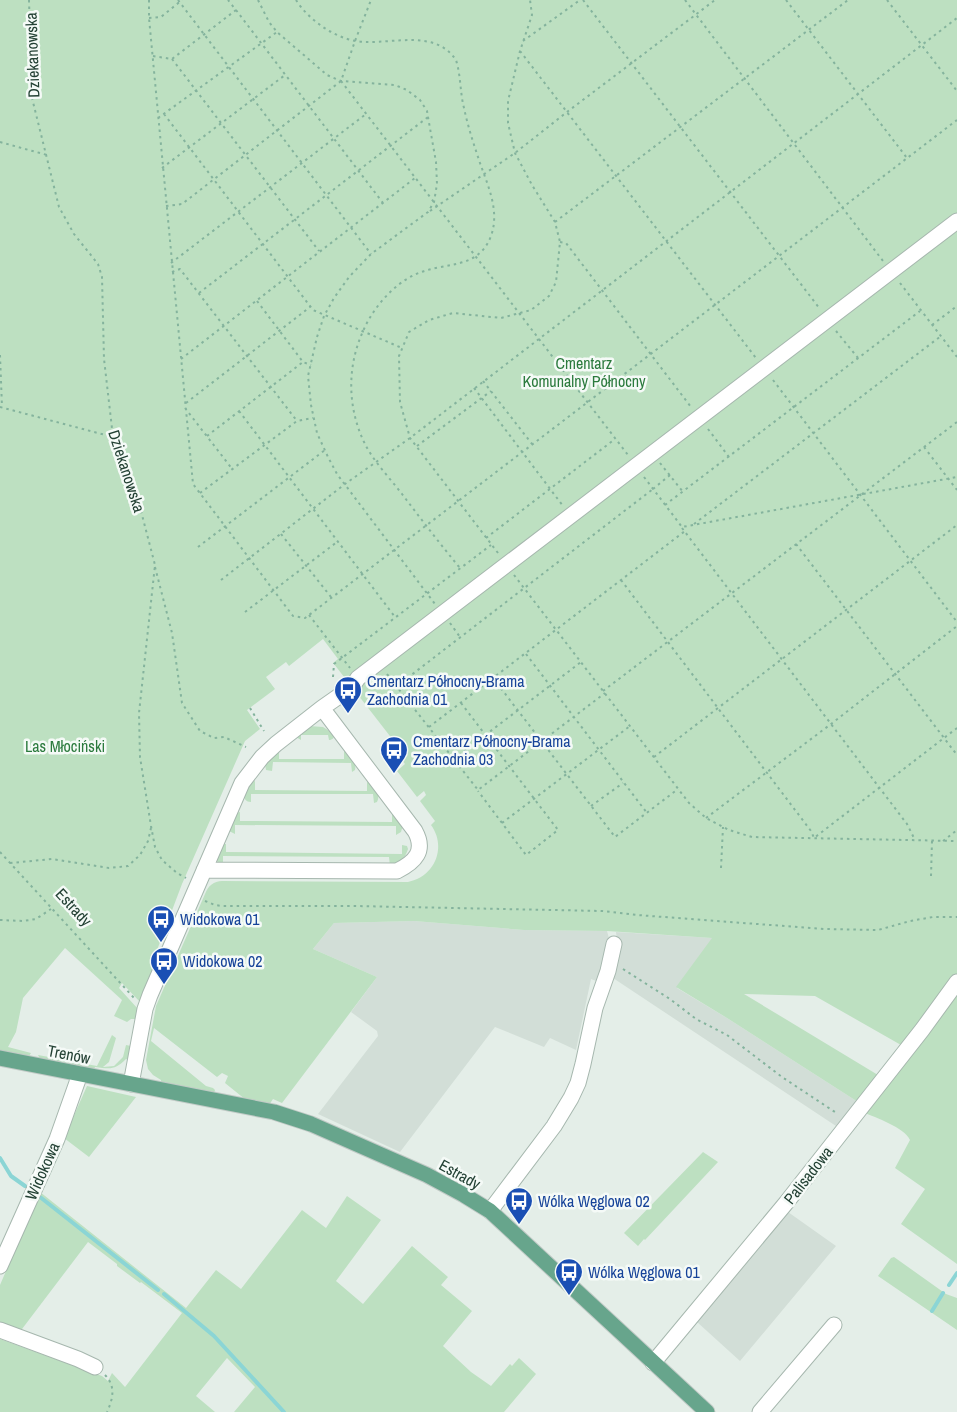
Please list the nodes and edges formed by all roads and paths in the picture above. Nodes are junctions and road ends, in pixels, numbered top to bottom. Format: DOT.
graph roads {
  1 [pos="30,0"];
  2 [pos="149,0"];
  3 [pos="182,0"];
  4 [pos="228,0"];
  5 [pos="258,0"];
  6 [pos="296,0"];
  7 [pos="371,0"];
  8 [pos="580,0"];
  9 [pos="583,0"];
  10 [pos="685,0"];
  11 [pos="715,0"];
  12 [pos="786,0"];
  13 [pos="848,0"];
  14 [pos="887,0"];
  15 [pos="179,1"];
  16 [pos="236,10"];
  17 [pos="696,15"];
  18 [pos="149,18"];
  19 [pos="957,18"];
  20 [pos="809,30"];
  21 [pos="276,32"];
  22 [pos="204,34"];
  23 [pos="355,41"];
  24 [pos="523,41"];
  25 [pos="261,43"];
  26 [pos="922,45"];
  27 [pos="520,51"];
  28 [pos="152,56"];
  29 [pos="172,59"];
  30 [pos="632,63"];
  31 [pos="229,66"];
  32 [pos="285,75"];
  33 [pos="745,79"];
  34 [pos="341,81"];
  35 [pos="196,90"];
  36 [pos="957,91"];
  37 [pos="858,94"];
  38 [pos="253,99"];
  39 [pos="309,106"];
  40 [pos="567,112"];
  41 [pos="164,114"];
  42 [pos="366,114"];
  43 [pos="158,118"];
  44 [pos="428,118"];
  45 [pos="957,120"];
  46 [pos="221,123"];
  47 [pos="680,128"];
  48 [pos="277,131"];
  49 [pos="334,139"];
  50 [pos="0,142"];
  51 [pos="794,143"];
  52 [pos="391,146"];
  53 [pos="189,148"];
  54 [pos="47,155"];
  55 [pos="246,155"];
  56 [pos="907,158"];
  57 [pos="302,163"];
  58 [pos="162,168"];
  59 [pos="358,171"];
  60 [pos="484,175"];
  61 [pos="616,176"];
  62 [pos="416,178"];
  63 [pos="214,180"];
  64 [pos="270,187"];
  65 [pos="730,192"];
  66 [pos="327,195"];
  67 [pos="383,202"];
  68 [pos="434,202"];
  69 [pos="166,206"];
  70 [pos="437,206"];
  71 [pos="842,207"];
  72 [pos="238,212"];
  73 [pos="428,212"];
  74 [pos="295,220"];
  75 [pos="957,221"];
  76 [pos="555,222"];
  77 [pos="351,228"];
  78 [pos="666,240"];
  79 [pos="560,242"];
  80 [pos="262,244"];
  81 [pos="320,252"];
  82 [pos="371,254"];
  83 [pos="779,256"];
  84 [pos="476,257"];
  85 [pos="171,263"];
  86 [pos="891,271"];
  87 [pos="172,272"];
  88 [pos="287,277"];
  89 [pos="602,290"];
  90 [pos="199,293"];
  91 [pos="256,301"];
  92 [pos="715,305"];
  93 [pos="957,306"];
  94 [pos="310,307"];
  95 [pos="921,310"];
  96 [pos="324,316"];
  97 [pos="828,320"];
  98 [pos="223,325"];
  99 [pos="932,325"];
  100 [pos="279,331"];
  101 [pos="363,331"];
  102 [pos="941,336"];
  103 [pos="538,338"];
  104 [pos="402,348"];
  105 [pos="650,354"];
  106 [pos="0,355"];
  107 [pos="247,356"];
  108 [pos="957,357"];
  109 [pos="858,358"];
  110 [pos="180,359"];
  111 [pos="303,362"];
  112 [pos="311,365"];
  113 [pos="764,369"];
  114 [pos="483,381"];
  115 [pos="271,387"];
  116 [pos="474,388"];
  117 [pos="491,391"];
  118 [pos="481,398"];
  119 [pos="586,403"];
  120 [pos="185,404"];
  121 [pos="1,407"];
  122 [pos="793,407"];
  123 [pos="185,408"];
  124 [pos="239,411"];
  125 [pos="314,417"];
  126 [pos="699,418"];
  127 [pos="297,421"];
  128 [pos="957,422"];
  129 [pos="813,434"];
  130 [pos="207,436"];
  131 [pos="113,437"];
  132 [pos="615,439"];
  133 [pos="532,444"];
  134 [pos="265,445"];
  135 [pos="416,446"];
  136 [pos="924,447"];
  137 [pos="325,450"];
  138 [pos="522,452"];
  139 [pos="653,453"];
  140 [pos="729,457"];
  141 [pos="377,461"];
  142 [pos="636,466"];
  143 [pos="233,470"];
  144 [pos="670,475"];
  145 [pos="290,477"];
  146 [pos="957,477"];
  147 [pos="948,479"];
  148 [pos="345,484"];
  149 [pos="550,489"];
  150 [pos="653,489"];
  151 [pos="957,490"];
  152 [pos="683,492"];
  153 [pos="200,493"];
  154 [pos="861,495"];
  155 [pos="665,505"];
  156 [pos="314,509"];
  157 [pos="571,516"];
  158 [pos="426,525"];
  159 [pos="957,525"];
  160 [pos="225,526"];
  161 [pos="692,526"];
  162 [pos="682,527"];
  163 [pos="685,531"];
  164 [pos="281,534"];
  165 [pos="486,538"];
  166 [pos="338,541"];
  167 [pos="491,544"];
  168 [pos="796,544"];
  169 [pos="198,548"];
  170 [pos="394,550"];
  171 [pos="249,558"];
  172 [pos="910,561"];
  173 [pos="155,565"];
  174 [pos="306,565"];
  175 [pos="460,568"];
  176 [pos="363,574"];
  177 [pos="221,580"];
  178 [pos="621,580"];
  179 [pos="274,590"];
  180 [pos="427,593"];
  181 [pos="732,593"];
  182 [pos="332,598"];
  183 [pos="846,610"];
  184 [pos="245,612"];
  185 [pos="443,614"];
  186 [pos="309,615"];
  187 [pos="395,617"];
  188 [pos="957,622"];
  189 [pos="957,626"];
  190 [pos="460,637"];
  191 [pos="668,642"];
  192 [pos="525,653"];
  193 [pos="342,658"];
  194 [pos="782,658"];
  195 [pos="581,662"];
  196 [pos="379,663"];
  197 [pos="895,674"];
  198 [pos="333,677"];
  199 [pos="492,678"];
  200 [pos="355,683"];
  201 [pos="397,686"];
  202 [pos="550,686"];
  203 [pos="461,703"];
  204 [pos="718,707"];
  205 [pos="250,708"];
  206 [pos="322,708"];
  207 [pos="518,711"];
  208 [pos="574,717"];
  209 [pos="831,724"];
  210 [pos="630,726"];
  211 [pos="429,727"];
  212 [pos="957,728"];
  213 [pos="264,730"];
  214 [pos="485,735"];
  215 [pos="944,738"];
  216 [pos="541,742"];
  217 [pos="246,748"];
  218 [pos="598,750"];
  219 [pos="957,755"];
  220 [pos="654,756"];
  221 [pos="453,759"];
  222 [pos="509,766"];
  223 [pos="767,772"];
  224 [pos="566,774"];
  225 [pos="623,783"];
  226 [pos="879,788"];
  227 [pos="678,789"];
  228 [pos="478,790"];
  229 [pos="534,799"];
  230 [pos="591,806"];
  231 [pos="646,814"];
  232 [pos="706,818"];
  233 [pos="502,823"];
  234 [pos="151,826"];
  235 [pos="723,827"];
  236 [pos="957,830"];
  237 [pos="915,840"];
  238 [pos="932,841"];
  239 [pos="943,841"];
  240 [pos="0,852"];
  241 [pos="10,863"];
  242 [pos="722,868"];
  243 [pos="204,870"];
  244 [pos="931,876"];
  245 [pos="189,879"];
  246 [pos="200,900"];
  247 [pos="51,909"];
  248 [pos="957,917"];
  249 [pos="0,920"];
  250 [pos="614,944"];
  251 [pos="608,970"];
  252 [pos="957,982"];
  253 [pos="122,987"];
  254 [pos="0,1058"];
  255 [pos="80,1074"];
  256 [pos="131,1084"];
  257 [pos="850,1122"];
  258 [pos="490,1211"];
  259 [pos="0,1266"];
  260 [pos="834,1326"];
  261 [pos="0,1330"];
  262 [pos="653,1363"];
  263 [pos="95,1367"];
  264 [pos="107,1412"];
  265 [pos="706,1412"];
  266 [pos="760,1412"];
  1 -- 54 [label="path, Dziekanowska"];
  2 -- 18 [label="path"];
  3 -- 15 [label="path"];
  4 -- 16 [label="path"];
  5 -- 21 [label="path"];
  6 -- 23 [label="path"];
  7 -- 23 [label="path"];
  8 -- 24 [label="path"];
  9 -- 30 [label="path"];
  10 -- 17 [label="path"];
  11 -- 17 [label="path"];
  12 -- 20 [label="path"];
  13 -- 20 [label="path"];
  14 -- 26 [label="path"];
  15 -- 18 [label="path"];
  15 -- 22 [label="path"];
  16 -- 22 [label="path"];
  16 -- 25 [label="path"];
  17 -- 30 [label="path"];
  17 -- 33 [label="path"];
  18 -- 28 [label="path"];
  19 -- 26 [label="path"];
  20 -- 33 [label="path"];
  20 -- 37 [label="path"];
  21 -- 25 [label="path"];
  21 -- 34 [label="path"];
  22 -- 29 [label="path"];
  22 -- 31 [label="path"];
  23 -- 34 [label="path"];
  23 -- 60 [label="path"];
  25 -- 31 [label="path"];
  25 -- 32 [label="path"];
  26 -- 36 [label="path"];
  26 -- 37 [label="path"];
  27 -- 40 [label="path"];
  28 -- 29 [label="path"];
  28 -- 43 [label="path"];
  29 -- 35 [label="path"];
  30 -- 40 [label="path"];
  30 -- 47 [label="path"];
  31 -- 35 [label="path"];
  31 -- 38 [label="path"];
  32 -- 38 [label="path"];
  32 -- 39 [label="path"];
  33 -- 47 [label="path"];
  33 -- 51 [label="path"];
  34 -- 39 [label="path"];
  34 -- 42 [label="path"];
  34 -- 44 [label="path"];
  35 -- 41 [label="path"];
  35 -- 46 [label="path"];
  37 -- 51 [label="path"];
  37 -- 56 [label="path"];
  38 -- 46 [label="path"];
  38 -- 48 [label="path"];
  39 -- 48 [label="path"];
  39 -- 49 [label="path"];
  40 -- 60 [label="path"];
  40 -- 61 [label="path"];
  41 -- 43 [label="path"];
  41 -- 53 [label="path"];
  42 -- 49 [label="path"];
  42 -- 52 [label="path"];
  43 -- 58 [label="path"];
  44 -- 52 [label="path"];
  44 -- 68 [label="path"];
  45 -- 56 [label="path"];
  46 -- 53 [label="path"];
  46 -- 55 [label="path"];
  47 -- 61 [label="path"];
  47 -- 65 [label="path"];
  48 -- 55 [label="path"];
  48 -- 57 [label="path"];
  49 -- 57 [label="path"];
  49 -- 59 [label="path"];
  50 -- 54 [label="path"];
  51 -- 65 [label="path"];
  51 -- 71 [label="path"];
  52 -- 59 [label="path"];
  52 -- 62 [label="path"];
  53 -- 58 [label="path"];
  53 -- 63 [label="path"];
  54 -- 131 [label="path, Dziekanowska"];
  55 -- 63 [label="path"];
  55 -- 64 [label="path"];
  56 -- 71 [label="path"];
  57 -- 64 [label="path"];
  57 -- 66 [label="path"];
  58 -- 69 [label="path"];
  59 -- 66 [label="path"];
  59 -- 67 [label="path"];
  60 -- 70 [label="path"];
  60 -- 84 [label="path"];
  61 -- 76 [label="path"];
  61 -- 78 [label="path"];
  62 -- 67 [label="path"];
  62 -- 68 [label="path"];
  63 -- 69 [label="path"];
  63 -- 72 [label="path"];
  64 -- 72 [label="path"];
  64 -- 74 [label="path"];
  65 -- 78 [label="path"];
  65 -- 83 [label="path"];
  66 -- 74 [label="path"];
  66 -- 77 [label="path"];
  67 -- 77 [label="path"];
  68 -- 70 [label="path"];
  68 -- 73 [label="path"];
  69 -- 85 [label="path"];
  70 -- 73 [label="path"];
  70 -- 84 [label="path"];
  71 -- 83 [label="path"];
  71 -- 86 [label="path"];
  72 -- 80 [label="path"];
  72 -- 85 [label="path"];
  73 -- 82 [label="path"];
  74 -- 80 [label="path"];
  74 -- 81 [label="path"];
  75 -- 86 [label="street"];
  77 -- 81 [label="path"];
  77 -- 82 [label="path"];
  78 -- 89 [label="path"];
  78 -- 92 [label="path"];
  79 -- 89 [label="path"];
  80 -- 88 [label="path"];
  80 -- 90 [label="path"];
  81 -- 88 [label="path"];
  82 -- 96 [label="path"];
  83 -- 92 [label="path"];
  83 -- 97 [label="path"];
  84 -- 101 [label="path"];
  84 -- 103 [label="path"];
  85 -- 87 [label="path"];
  86 -- 95 [label="path"];
  86 -- 97 [label="street"];
  87 -- 90 [label="path"];
  87 -- 110 [label="path"];
  88 -- 91 [label="path"];
  88 -- 94 [label="path"];
  89 -- 103 [label="path"];
  89 -- 105 [label="path"];
  90 -- 98 [label="path"];
  91 -- 98 [label="path"];
  91 -- 100 [label="path"];
  92 -- 105 [label="path"];
  92 -- 113 [label="path"];
  93 -- 99 [label="path"];
  94 -- 96 [label="path"];
  94 -- 100 [label="path"];
  95 -- 99 [label="path"];
  95 -- 109 [label="path"];
  96 -- 101 [label="path"];
  96 -- 112 [label="path"];
  97 -- 109 [label="path"];
  97 -- 113 [label="street"];
  98 -- 107 [label="path"];
  98 -- 110 [label="path"];
  99 -- 102 [label="path"];
  100 -- 107 [label="path"];
  100 -- 111 [label="path"];
  101 -- 104 [label="path"];
  101 -- 141 [label="path"];
  102 -- 108 [label="path"];
  102 -- 129 [label="path"];
  103 -- 114 [label="path"];
  103 -- 119 [label="path"];
  105 -- 119 [label="path"];
  105 -- 126 [label="path"];
  106 -- 121 [label="path"];
  107 -- 115 [label="path"];
  107 -- 120 [label="path"];
  109 -- 122 [label="path"];
  110 -- 120 [label="path"];
  111 -- 112 [label="path"];
  111 -- 115 [label="path"];
  112 -- 125 [label="path"];
  113 -- 122 [label="path"];
  113 -- 126 [label="street"];
  114 -- 116 [label="path"];
  114 -- 117 [label="path"];
  115 -- 124 [label="path"];
  115 -- 127 [label="path"];
  116 -- 118 [label="path"];
  116 -- 141 [label="path"];
  117 -- 118 [label="path"];
  117 -- 133 [label="path"];
  118 -- 135 [label="path"];
  118 -- 138 [label="path"];
  119 -- 132 [label="path"];
  119 -- 133 [label="path"];
  120 -- 123 [label="path"];
  121 -- 131 [label="path"];
  122 -- 129 [label="path"];
  122 -- 140 [label="path"];
  123 -- 130 [label="path"];
  123 -- 153 [label="path"];
  124 -- 130 [label="path"];
  124 -- 134 [label="path"];
  125 -- 127 [label="path"];
  125 -- 137 [label="path"];
  126 -- 139 [label="street"];
  126 -- 140 [label="path"];
  127 -- 134 [label="path"];
  128 -- 136 [label="path"];
  129 -- 154 [label="path"];
  129 -- 161 [label="path"];
  130 -- 143 [label="path"];
  131 -- 173 [label="path, Dziekanowska"];
  132 -- 142 [label="path"];
  132 -- 149 [label="path"];
  133 -- 138 [label="path"];
  134 -- 143 [label="path"];
  134 -- 145 [label="path"];
  136 -- 147 [label="path"];
  136 -- 154 [label="path"];
  137 -- 145 [label="path"];
  137 -- 148 [label="path"];
  138 -- 149 [label="path"];
  138 -- 158 [label="path"];
  139 -- 142 [label="street"];
  139 -- 144 [label="path"];
  140 -- 152 [label="path"];
  141 -- 148 [label="path"];
  141 -- 158 [label="path"];
  142 -- 150 [label="path"];
  142 -- 157 [label="street"];
  143 -- 153 [label="path"];
  144 -- 150 [label="path"];
  144 -- 152 [label="path"];
  145 -- 156 [label="path"];
  145 -- 160 [label="path"];
  146 -- 147 [label="path"];
  147 -- 151 [label="path"];
  147 -- 154 [label="path"];
  148 -- 156 [label="path"];
  148 -- 170 [label="path"];
  149 -- 157 [label="path"];
  149 -- 165 [label="path"];
  150 -- 155 [label="path"];
  150 -- 190 [label="path"];
  152 -- 155 [label="path"];
  153 -- 160 [label="path"];
  154 -- 161 [label="path"];
  154 -- 168 [label="path"];
  154 -- 172 [label="path"];
  155 -- 162 [label="path"];
  156 -- 164 [label="path"];
  156 -- 166 [label="path"];
  157 -- 185 [label="street"];
  158 -- 170 [label="path"];
  158 -- 175 [label="path"];
  159 -- 172 [label="path"];
  160 -- 169 [label="path"];
  160 -- 171 [label="path"];
  161 -- 162 [label="path"];
  162 -- 163 [label="path"];
  163 -- 178 [label="path"];
  163 -- 181 [label="path"];
  164 -- 171 [label="path"];
  164 -- 174 [label="path"];
  166 -- 174 [label="path"];
  166 -- 176 [label="path"];
  167 -- 175 [label="path"];
  168 -- 181 [label="path"];
  168 -- 183 [label="path"];
  170 -- 176 [label="path"];
  170 -- 180 [label="path"];
  171 -- 177 [label="path"];
  171 -- 179 [label="path"];
  172 -- 183 [label="path"];
  172 -- 188 [label="path"];
  173 -- 217 [label="path"];
  173 -- 234 [label="path, Dziekanowska"];
  174 -- 179 [label="path"];
  174 -- 182 [label="path"];
  175 -- 180 [label="path"];
  176 -- 182 [label="path"];
  176 -- 187 [label="path"];
  178 -- 191 [label="path"];
  178 -- 192 [label="path"];
  179 -- 184 [label="path"];
  179 -- 186 [label="path"];
  180 -- 185 [label="path"];
  180 -- 187 [label="path"];
  181 -- 191 [label="path"];
  181 -- 194 [label="path"];
  182 -- 186 [label="path"];
  183 -- 194 [label="path"];
  183 -- 197 [label="path"];
  185 -- 190 [label="path"];
  185 -- 196 [label="street"];
  186 -- 193 [label="path"];
  187 -- 193 [label="path"];
  189 -- 197 [label="path"];
  190 -- 201 [label="path"];
  191 -- 204 [label="path"];
  191 -- 208 [label="path"];
  192 -- 199 [label="path"];
  192 -- 202 [label="path"];
  193 -- 198 [label="path"];
  193 -- 200 [label="path"];
  194 -- 204 [label="path"];
  194 -- 209 [label="path"];
  195 -- 202 [label="path"];
  196 -- 200 [label="street"];
  196 -- 201 [label="path"];
  197 -- 209 [label="path"];
  197 -- 215 [label="path"];
  199 -- 203 [label="path"];
  199 -- 207 [label="path"];
  200 -- 206 [label="street"];
  201 -- 211 [label="path"];
  202 -- 207 [label="path"];
  202 -- 208 [label="path"];
  203 -- 211 [label="path"];
  203 -- 214 [label="path"];
  204 -- 220 [label="path"];
  204 -- 223 [label="path"];
  205 -- 213 [label="path"];
  206 -- 243 [label="street"];
  206 -- 243 [label="street"];
  207 -- 214 [label="path"];
  207 -- 216 [label="path"];
  208 -- 216 [label="path"];
  208 -- 218 [label="path"];
  209 -- 223 [label="path"];
  209 -- 226 [label="path"];
  210 -- 218 [label="path"];
  211 -- 221 [label="path"];
  212 -- 215 [label="path"];
  214 -- 221 [label="path"];
  214 -- 222 [label="path"];
  215 -- 219 [label="path"];
  215 -- 226 [label="path"];
  216 -- 222 [label="path"];
  216 -- 224 [label="path"];
  218 -- 224 [label="path"];
  218 -- 225 [label="path"];
  221 -- 228 [label="path"];
  222 -- 228 [label="path"];
  222 -- 229 [label="path"];
  223 -- 226 [label="path"];
  223 -- 232 [label="path"];
  224 -- 229 [label="path"];
  224 -- 230 [label="path"];
  225 -- 230 [label="path"];
  225 -- 231 [label="path"];
  226 -- 237 [label="path"];
  227 -- 231 [label="path"];
  228 -- 233 [label="path"];
  229 -- 233 [label="path"];
  229 -- 233 [label="path"];
  230 -- 231 [label="path"];
  234 -- 241 [label="path"];
  234 -- 245 [label="path, Dziekanowska"];
  235 -- 242 [label="path"];
  236 -- 239 [label="path"];
  238 -- 244 [label="path"];
  240 -- 241 [label="path, Estrady"];
  241 -- 247 [label="path, Estrady"];
  243 -- 256 [label="street"];
  246 -- 248 [label="path"];
  247 -- 249 [label="path"];
  247 -- 253 [label="path, Estrady"];
  250 -- 251 [label="street"];
  251 -- 257 [label="path"];
  251 -- 258 [label="street"];
  252 -- 257 [label="street, Palisadowa"];
  254 -- 255 [label="main road, Trenów"];
  255 -- 256 [label="main road, Trenów"];
  255 -- 259 [label="street, Widokowa"];
  256 -- 258 [label="main road, Estrady"];
  257 -- 262 [label="street, Palisadowa"];
  258 -- 262 [label="main road, Estrady"];
  260 -- 266 [label="street"];
  261 -- 263 [label="street"];
  262 -- 265 [label="main road, Estrady"];
  263 -- 264 [label="path"];
}
